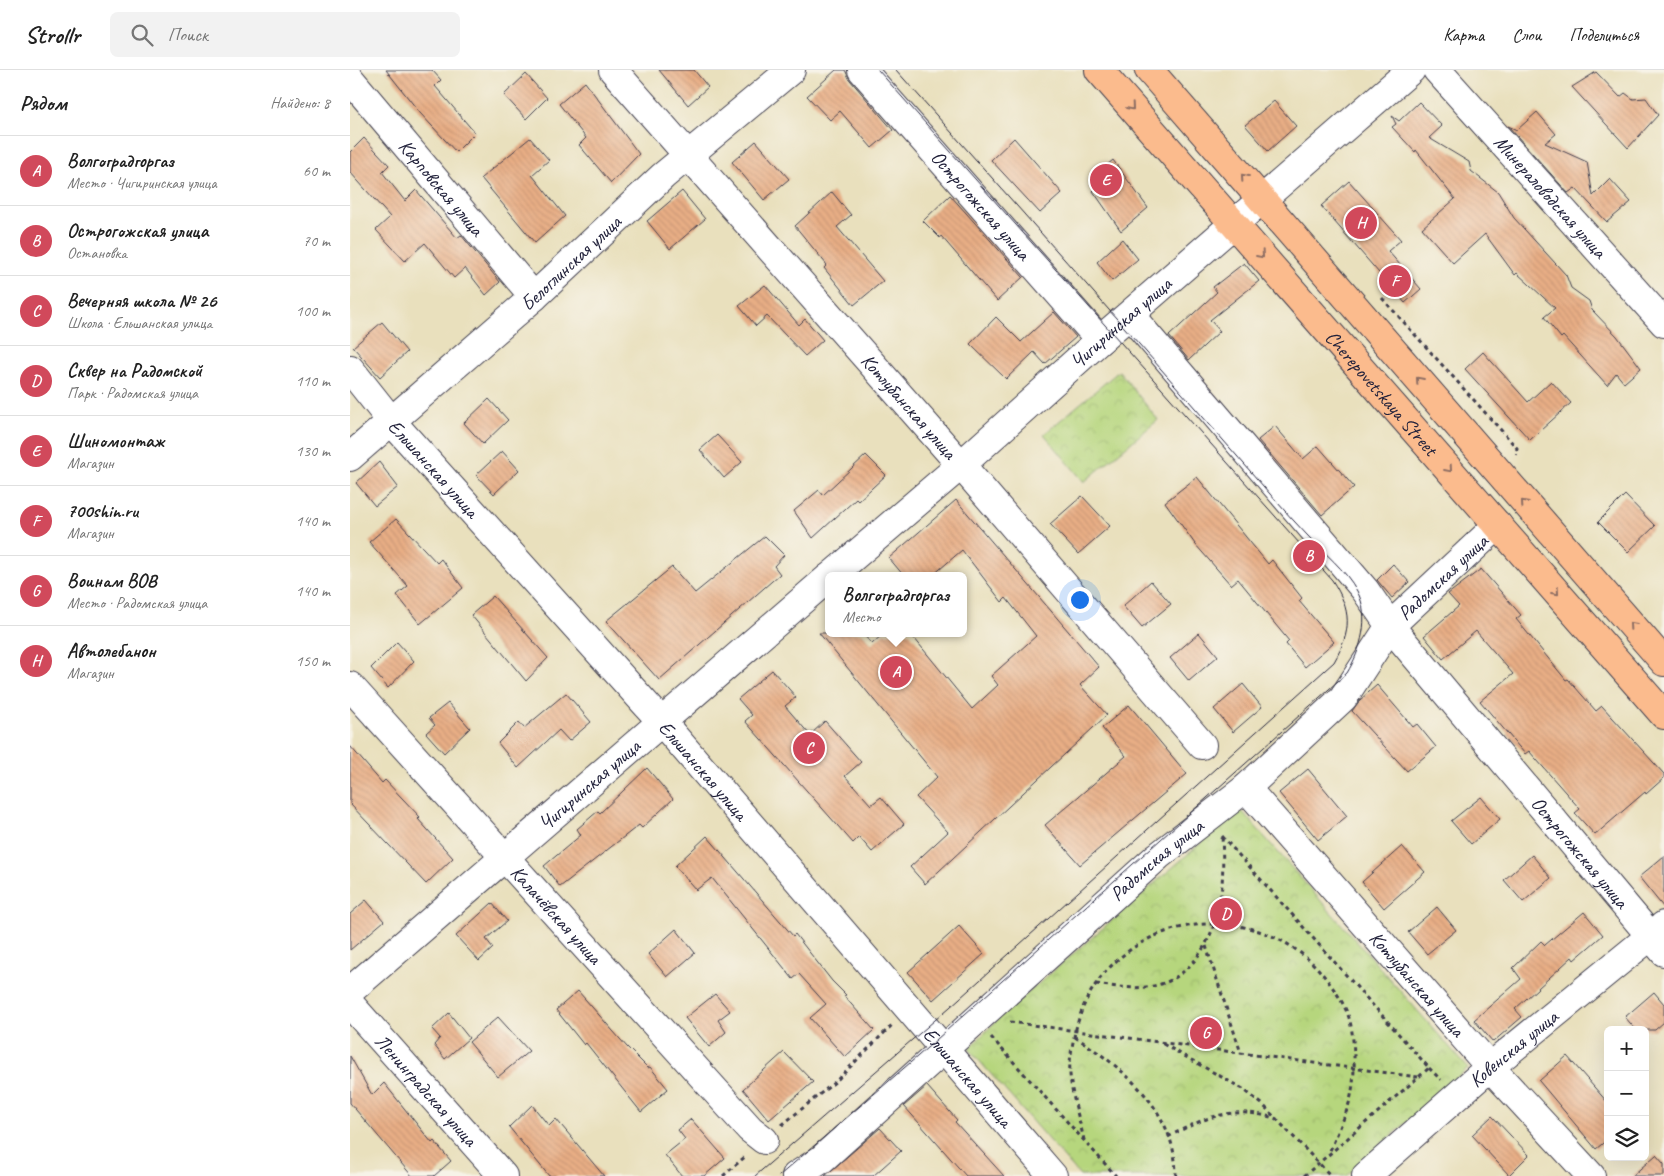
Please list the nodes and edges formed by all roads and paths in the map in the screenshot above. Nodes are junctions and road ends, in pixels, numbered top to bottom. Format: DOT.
graph roads {
  1 [pos="612,70"];
  2 [pos="791,70"];
  3 [pos="862,70"];
  4 [pos="1099,70"];
  5 [pos="1149,70"];
  6 [pos="1411,70"];
  7 [pos="1437,70"];
  8 [pos="350,79"];
  9 [pos="688,156"];
  10 [pos="1263,199"];
  11 [pos="1234,224"];
  12 [pos="1376,290"];
  13 [pos="534,297"];
  14 [pos="1130,315"];
  15 [pos="1664,322"];
  16 [pos="1100,340"];
  17 [pos="350,369"];
  18 [pos="392,422"];
  19 [pos="350,457"];
  20 [pos="1515,461"];
  21 [pos="961,465"];
  22 [pos="1498,525"];
  23 [pos="836,572"];
  24 [pos="825,581"];
  25 [pos="1390,626"];
  26 [pos="1664,662"];
  27 [pos="350,686"];
  28 [pos="1664,715"];
  29 [pos="661,721"];
  30 [pos="1202,745"];
  31 [pos="1246,788"];
  32 [pos="1222,836"];
  33 [pos="1215,842"];
  34 [pos="504,857"];
  35 [pos="1216,922"];
  36 [pos="1660,938"];
  37 [pos="1206,945"];
  38 [pos="1096,984"];
  39 [pos="350,991"];
  40 [pos="350,1004"];
  41 [pos="908,1009"];
  42 [pos="1013,1015"];
  43 [pos="995,1031"];
  44 [pos="1075,1037"];
  45 [pos="1160,1042"];
  46 [pos="943,1049"];
  47 [pos="1241,1053"];
  48 [pos="1490,1067"];
  49 [pos="1353,1068"];
  50 [pos="1418,1077"];
  51 [pos="1280,1120"];
  52 [pos="1168,1137"];
  53 [pos="764,1140"];
  54 [pos="1084,1141"];
  55 [pos="1329,1154"];
  56 [pos="1319,1163"];
  57 [pos="502,1176"];
  58 [pos="723,1176"];
  59 [pos="796,1176"];
  60 [pos="1053,1176"];
  61 [pos="1116,1176"];
  62 [pos="1176,1176"];
  63 [pos="1304,1176"];
  64 [pos="1331,1176"];
  65 [pos="1366,1176"];
  66 [pos="1591,1176"];
  1 -- 9 [label="street, Котлубанская улица"];
  2 -- 9 [label="street, Белоглинская улица"];
  3 -- 16 [label="street, Острогожская улица"];
  4 -- 11 [label="highway, Cherepovetskaya Street, one-way"];
  10 -- 5 [label="highway, Cherepovetskaya Street, one-way"];
  6 -- 10 [label="street, Чигиринская улица"];
  7 -- 15 [label="street, Минераловодская улица"];
  8 -- 13 [label="street, Карповская улица"];
  9 -- 13 [label="street, Белоглинская улица"];
  9 -- 21 [label="street, Котлубанская улица"];
  10 -- 11 [label="street, Чигиринская улица"];
  26 -- 10 [label="highway, Cherepovetskaya Street, one-way"];
  11 -- 14 [label="street, Чигиринская улица"];
  11 -- 22 [label="highway, Cherepovetskaya Street, one-way"];
  12 -- 20 [label="path"];
  13 -- 18 [label="street, Белоглинская улица"];
  14 -- 16 [label="street, Чигиринская улица"];
  14 -- 25 [label="street, Острогожская улица"];
  16 -- 21 [label="street, Чигиринская улица"];
  17 -- 18 [label="street, Ельшанская улица"];
  18 -- 19 [label="street, Белоглинская улица"];
  18 -- 29 [label="street, Ельшанская улица"];
  21 -- 23 [label="street, Чигиринская улица"];
  21 -- 30 [label="street, Котлубанская улица"];
  22 -- 25 [label="street, Радомская улица"];
  22 -- 28 [label="highway, Cherepovetskaya Street, one-way"];
  24 -- 29 [label="street, Чигиринская улица"];
  25 -- 31 [label="street, Радомская улица"];
  25 -- 36 [label="street, Острогожская улица"];
  27 -- 34 [label="street, Калачёвская улица"];
  29 -- 34 [label="street, Чигиринская улица"];
  29 -- 41 [label="street, Ельшанская улица"];
  31 -- 46 [label="street, Радомская улица"];
  31 -- 48 [label="street, Котлубанская улица"];
  32 -- 33 [label="path"];
  32 -- 35 [label="path"];
  32 -- 50 [label="path"];
  34 -- 39 [label="street, Чигиринская улица"];
  34 -- 53 [label="street, Калачёвская улица"];
  35 -- 37 [label="path"];
  35 -- 38 [label="path"];
  35 -- 49 [label="path"];
  36 -- 48 [label="street, Ковенская улица"];
  37 -- 38 [label="path"];
  37 -- 47 [label="path"];
  38 -- 44 [label="path"];
  40 -- 57 [label="street, Ленинградская улица"];
  41 -- 46 [label="street, Ельшанская улица"];
  41 -- 53 [label="path"];
  42 -- 45 [label="path"];
  43 -- 54 [label="path"];
  44 -- 52 [label="path"];
  44 -- 54 [label="path"];
  45 -- 47 [label="path"];
  45 -- 51 [label="path"];
  46 -- 59 [label="street, Радомская улица"];
  46 -- 60 [label="street, Ельшанская улица"];
  47 -- 49 [label="path"];
  48 -- 65 [label="street, Ковенская улица"];
  48 -- 66 [label="street, Котлубанская улица"];
  49 -- 50 [label="path"];
  49 -- 55 [label="path"];
  50 -- 55 [label="path"];
  51 -- 52 [label="path"];
  51 -- 56 [label="path"];
  52 -- 62 [label="path"];
  53 -- 58 [label="path"];
  54 -- 61 [label="path"];
  55 -- 56 [label="path"];
  56 -- 63 [label="path"];
  56 -- 64 [label="path"];
}
